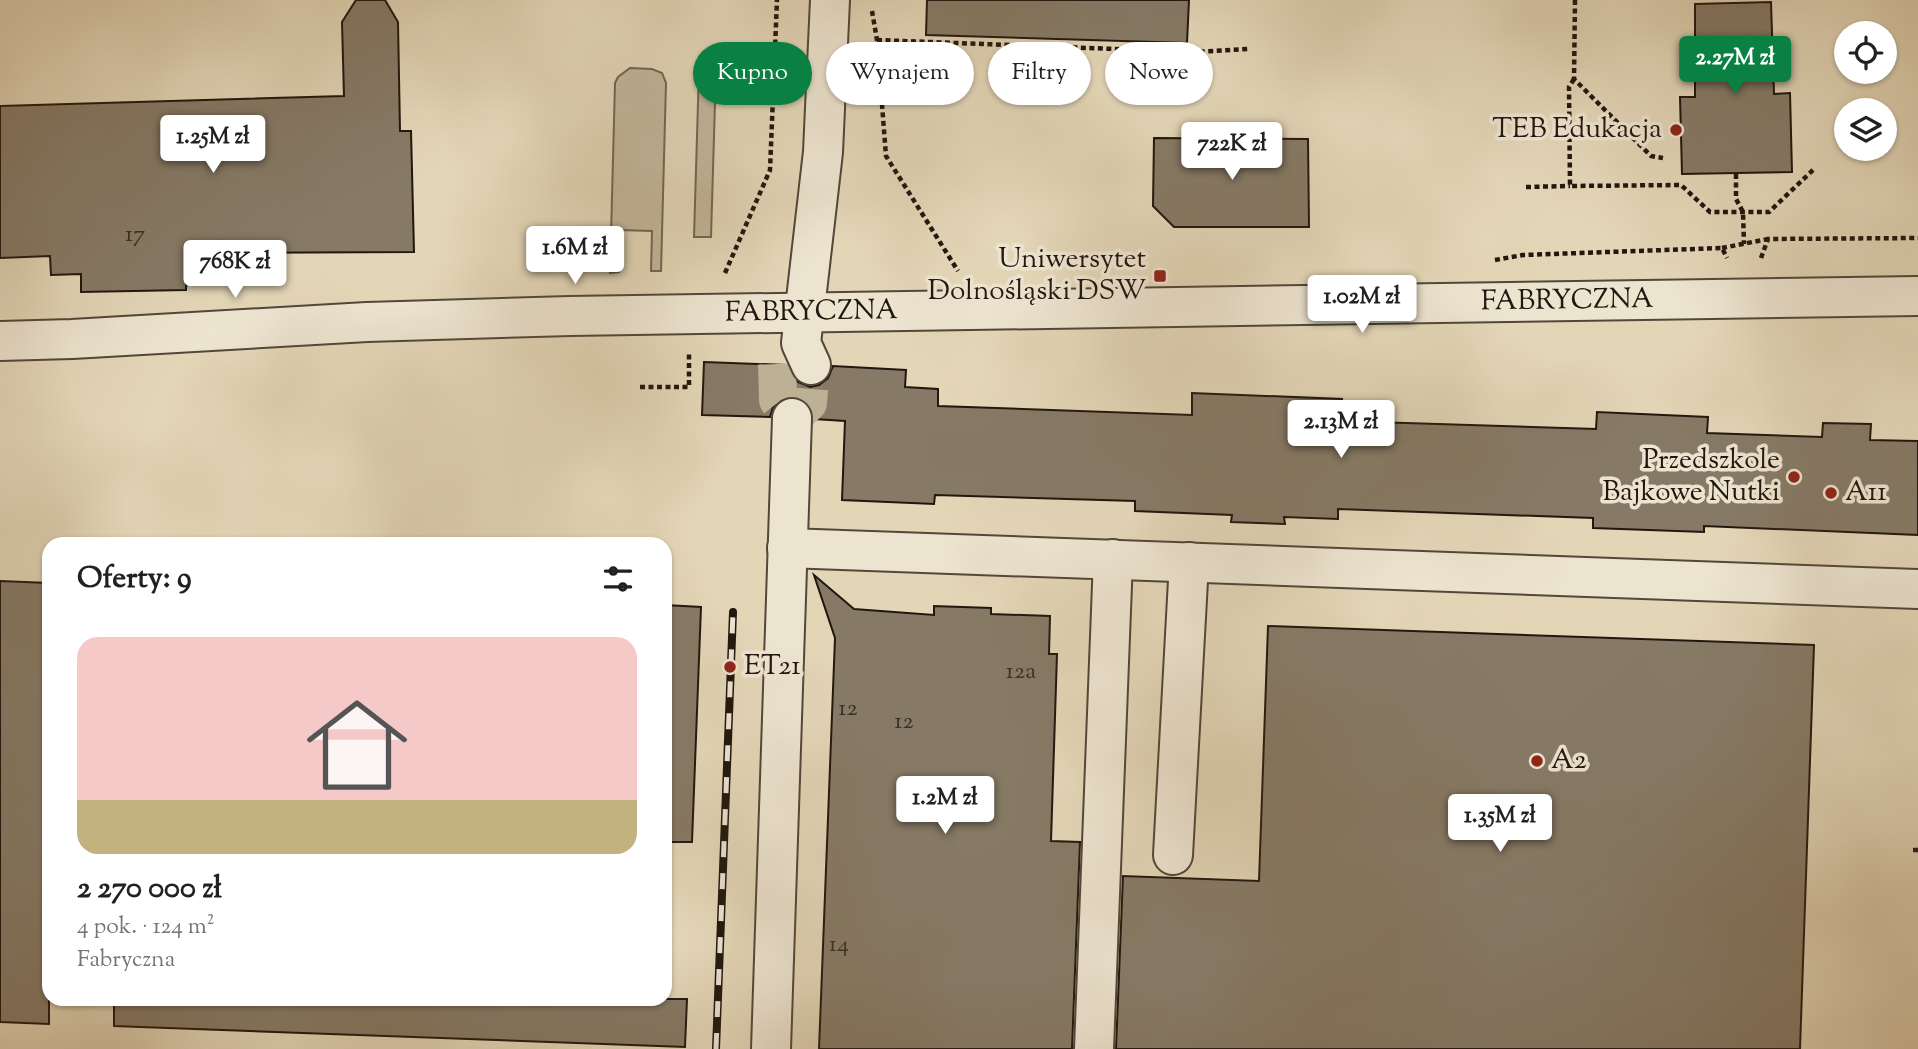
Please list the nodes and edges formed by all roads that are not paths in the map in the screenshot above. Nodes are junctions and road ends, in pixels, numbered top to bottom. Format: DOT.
graph roads {
  1 [pos="830,0"];
  2 [pos="1918,296"];
  3 [pos="0,341"];
  4 [pos="799,346"];
  5 [pos="792,418"];
  6 [pos="788,548"];
  7 [pos="1113,559"];
  8 [pos="1189,562"];
  9 [pos="1918,589"];
  10 [pos="1173,855"];
  11 [pos="771,1049"];
  12 [pos="1094,1049"];
  1 -- 4 [label="street"];
  2 -- 4 [label="street, FABRYCZNA"];
  3 -- 4 [label="street, FABRYCZNA"];
  5 -- 6 [label="street"];
  6 -- 7 [label="street"];
  6 -- 11 [label="street"];
  7 -- 8 [label="street"];
  7 -- 12 [label="street"];
  8 -- 9 [label="street"];
  8 -- 10 [label="street"];
}
